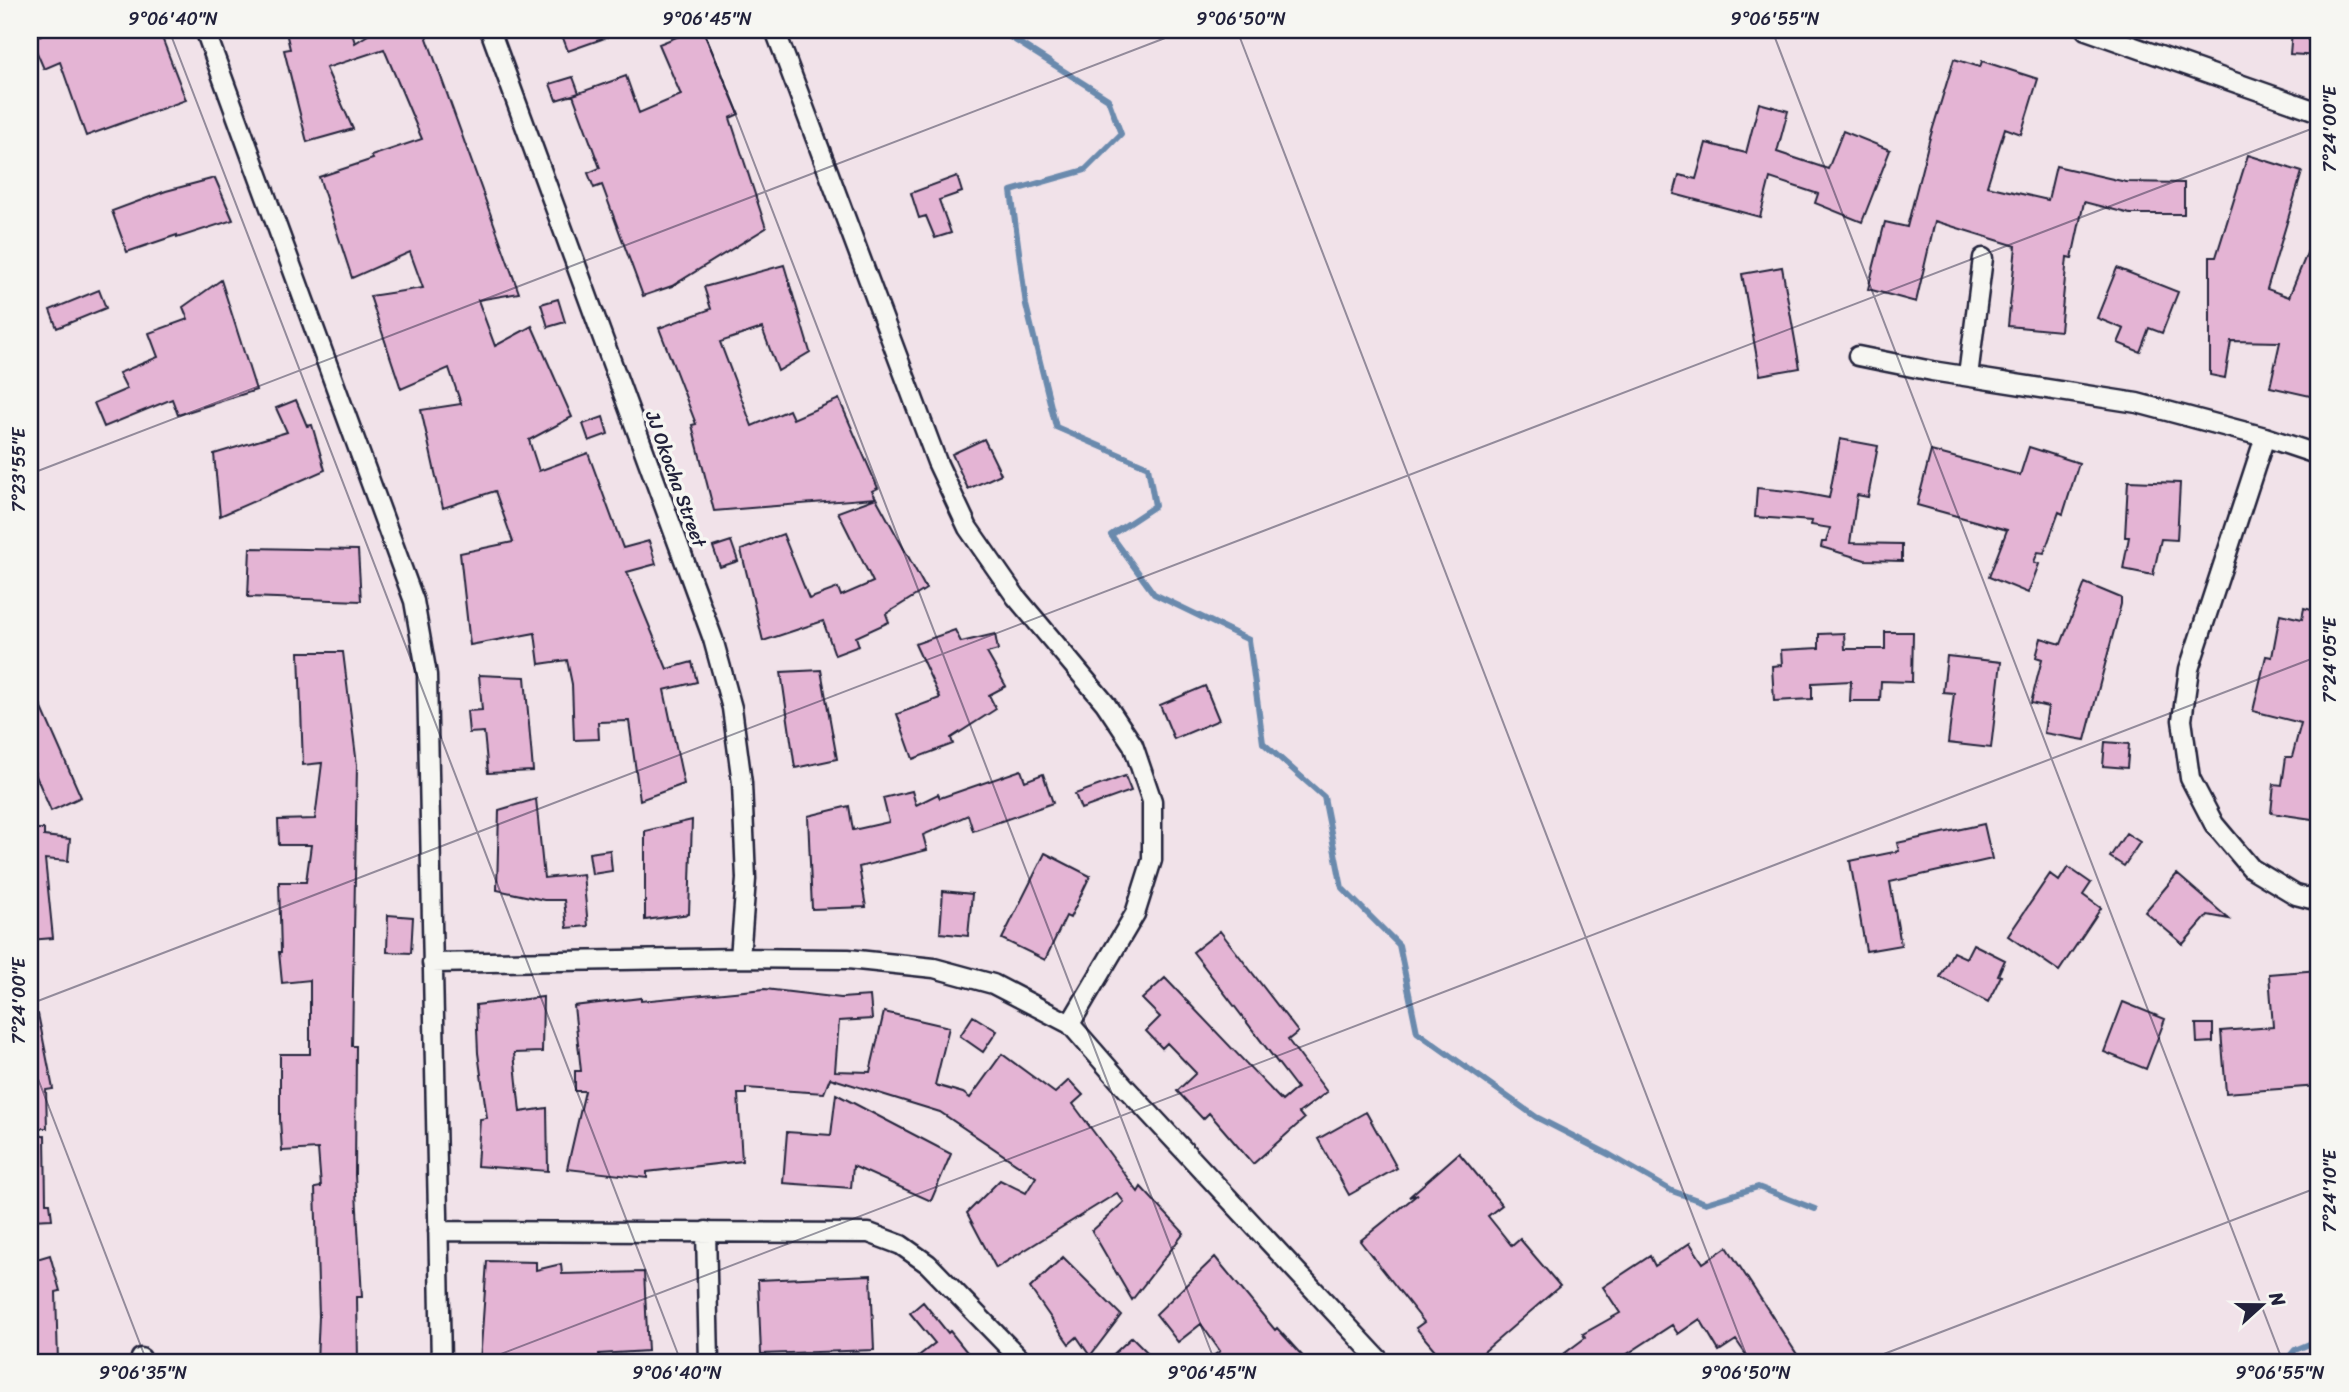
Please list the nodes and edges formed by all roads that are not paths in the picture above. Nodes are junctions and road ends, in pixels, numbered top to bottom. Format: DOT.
graph roads {
  1 [pos="205,30"];
  2 [pos="490,30"];
  3 [pos="775,30"];
  4 [pos="2086,30"];
  5 [pos="2319,113"];
  6 [pos="1983,258"];
  7 [pos="1858,356"];
  8 [pos="1968,376"];
  9 [pos="2265,437"];
  10 [pos="2319,454"];
  11 [pos="2319,901"];
  12 [pos="740,958"];
  13 [pos="432,962"];
  14 [pos="1070,1024"];
  15 [pos="438,1231"];
  16 [pos="706,1231"];
  17 [pos="441,1362"];
  18 [pos="709,1362"];
  19 [pos="1023,1362"];
  20 [pos="1381,1362"];
  1 -- 13 [label="street"];
  2 -- 12 [label="street, JJ Okocha Street"];
  3 -- 14 [label="street"];
  4 -- 5 [label="street"];
  6 -- 8 [label="street"];
  7 -- 8 [label="street"];
  8 -- 9 [label="street"];
  9 -- 10 [label="street"];
  9 -- 11 [label="street"];
  12 -- 13 [label="street"];
  12 -- 14 [label="street"];
  13 -- 15 [label="street"];
  14 -- 20 [label="street"];
  15 -- 16 [label="street"];
  15 -- 17 [label="street"];
  16 -- 18 [label="street"];
  16 -- 19 [label="street"];
}
